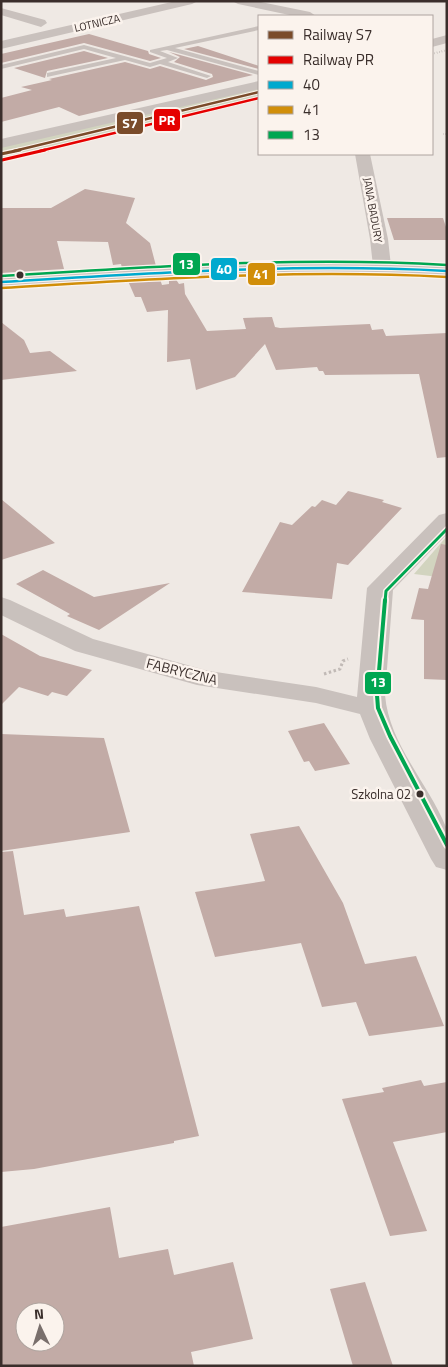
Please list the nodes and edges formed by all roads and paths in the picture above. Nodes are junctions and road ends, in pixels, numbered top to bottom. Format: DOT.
graph roads {
  1 [pos="192,1"];
  2 [pos="238,1"];
  3 [pos="1,11"];
  4 [pos="305,15"];
  5 [pos="41,23"];
  6 [pos="258,28"];
  7 [pos="447,39"];
  8 [pos="433,43"];
  9 [pos="1,45"];
  10 [pos="166,48"];
  11 [pos="125,58"];
  12 [pos="160,62"];
  13 [pos="1,67"];
  14 [pos="258,72"];
  15 [pos="50,75"];
  16 [pos="207,76"];
  17 [pos="258,85"];
  18 [pos="443,134"];
  19 [pos="447,134"];
  20 [pos="1,144"];
  21 [pos="362,155"];
  22 [pos="382,266"];
  23 [pos="447,271"];
  24 [pos="1,282"];
  25 [pos="447,520"];
  26 [pos="1,605"];
  27 [pos="350,659"];
  28 [pos="321,675"];
  29 [pos="372,709"];
  30 [pos="447,859"];
  1 -- 9 [label="street, LOTNICZA"];
  2 -- 4 [label="street"];
  3 -- 5 [label="street"];
  6 -- 10 [label="lane"];
  7 -- 8 [label="street"];
  10 -- 12 [label="lane"];
  10 -- 14 [label="lane"];
  11 -- 12 [label="lane"];
  11 -- 13 [label="lane"];
  11 -- 15 [label="lane"];
  12 -- 16 [label="lane"];
  17 -- 20 [label="street"];
  18 -- 19 [label="path"];
  21 -- 22 [label="street, JANA BADURY"];
  22 -- 23 [label="street"];
  22 -- 24 [label="street"];
  25 -- 29 [label="street"];
  26 -- 29 [label="street, FABRYCZNA"];
  27 -- 28 [label="path"];
  29 -- 30 [label="street"];
}
